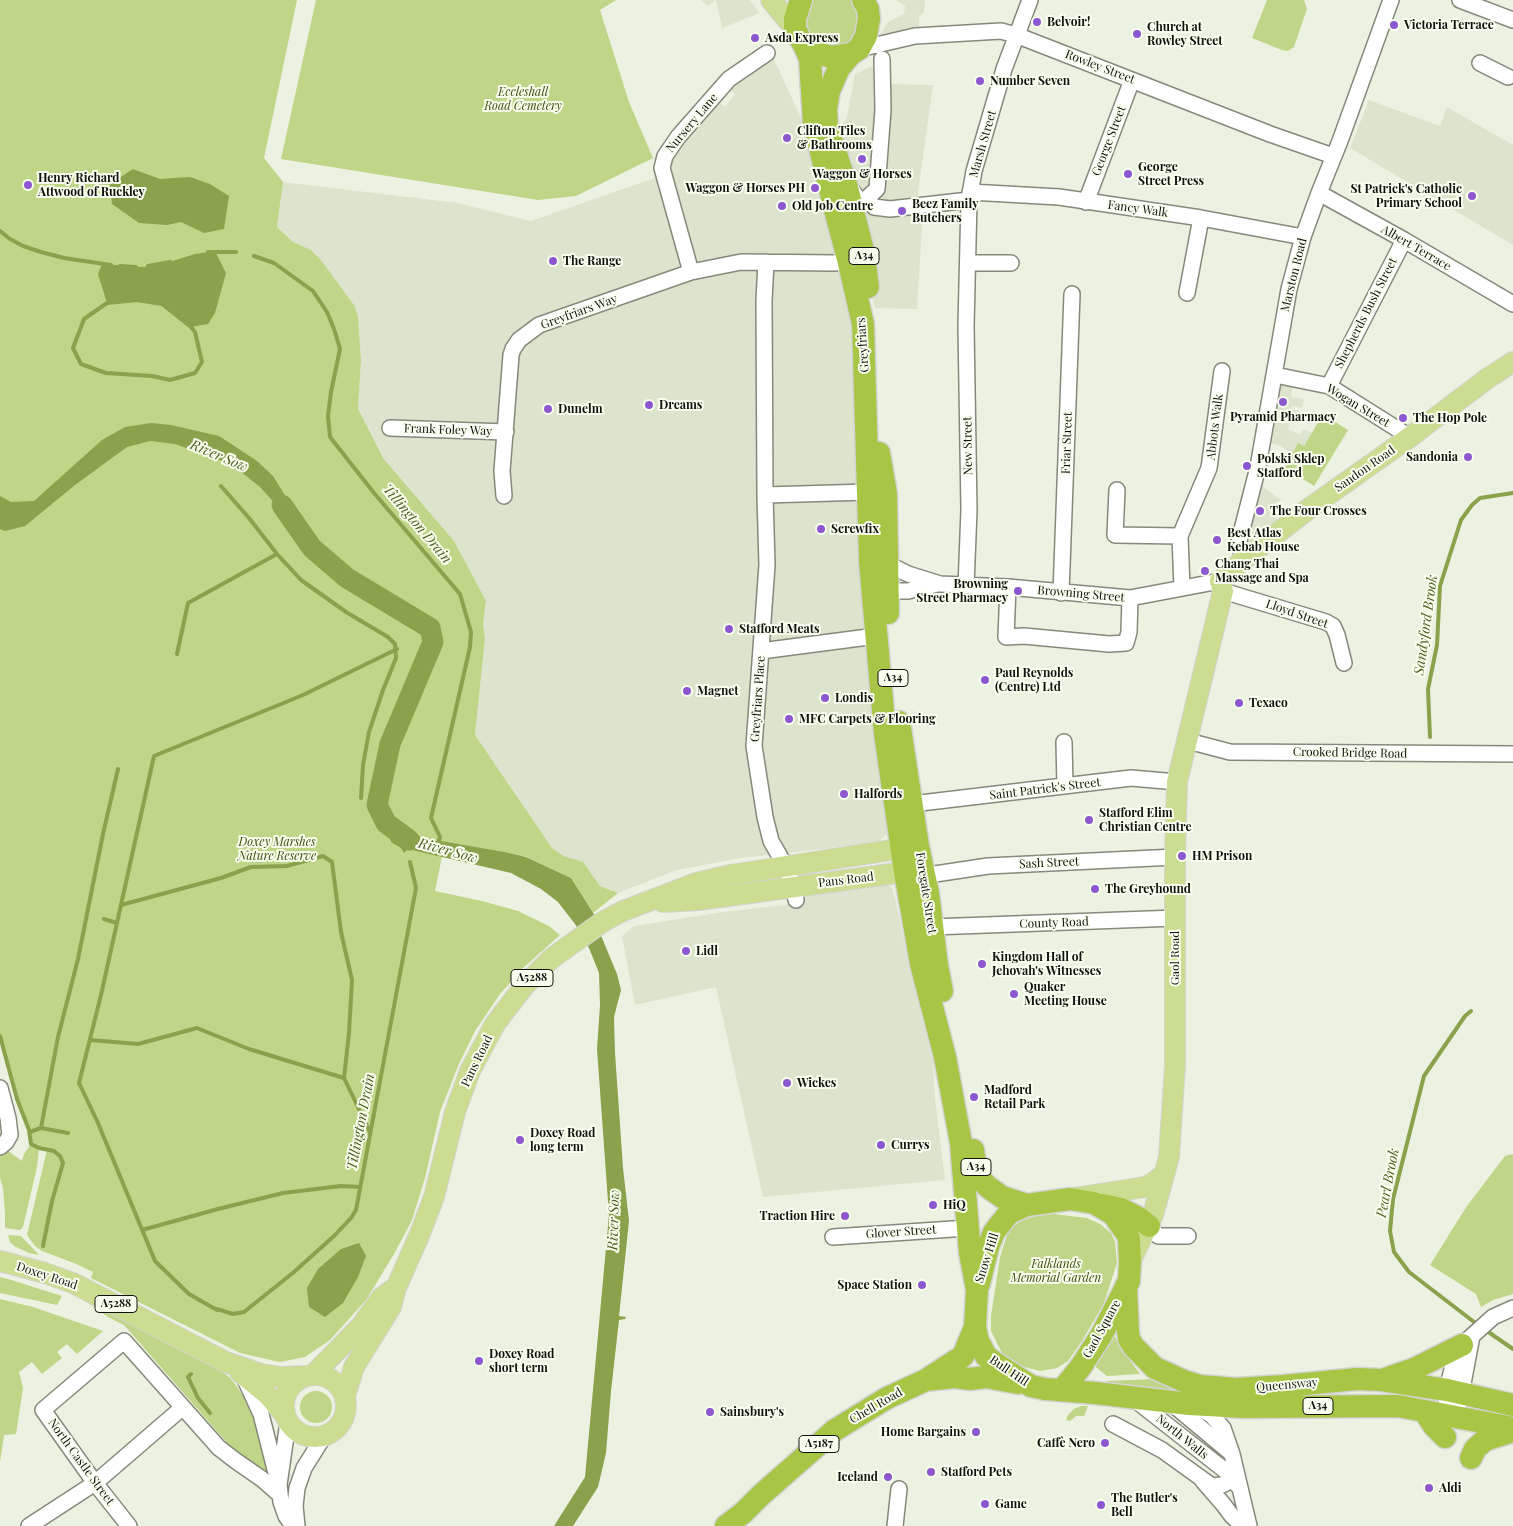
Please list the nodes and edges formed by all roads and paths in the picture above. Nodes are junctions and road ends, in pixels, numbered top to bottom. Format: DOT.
graph roads {
  1 [pos="771,0"];
  2 [pos="801,0"];
  3 [pos="863,0"];
  4 [pos="1030,0"];
  5 [pos="1392,0"];
  6 [pos="1460,0"];
  7 [pos="1513,20"];
  8 [pos="1016,35"];
  9 [pos="800,37"];
  10 [pos="855,52"];
  11 [pos="767,53"];
  12 [pos="882,59"];
  13 [pos="1480,63"];
  14 [pos="1511,75"];
  15 [pos="1132,80"];
  16 [pos="1333,156"];
  17 [pos="846,184"];
  18 [pos="1319,193"];
  19 [pos="970,196"];
  20 [pos="867,198"];
  21 [pos="1086,202"];
  22 [pos="1201,218"];
  23 [pos="1303,237"];
  24 [pos="1404,240"];
  25 [pos="848,259"];
  26 [pos="766,262"];
  27 [pos="969,263"];
  28 [pos="1011,263"];
  29 [pos="692,272"];
  30 [pos="1187,293"];
  31 [pos="1072,294"];
  32 [pos="1513,304"];
  33 [pos="968,306"];
  34 [pos="1513,362"];
  35 [pos="1222,371"];
  36 [pos="1275,375"];
  37 [pos="1328,386"];
  38 [pos="390,428"];
  39 [pos="506,432"];
  40 [pos="1410,438"];
  41 [pos="1117,490"];
  42 [pos="868,492"];
  43 [pos="765,495"];
  44 [pos="504,496"];
  45 [pos="1180,536"];
  46 [pos="888,557"];
  47 [pos="1243,560"];
  48 [pos="940,584"];
  49 [pos="966,586"];
  50 [pos="1222,586"];
  51 [pos="1008,587"];
  52 [pos="1182,588"];
  53 [pos="880,591"];
  54 [pos="1061,593"];
  55 [pos="1130,598"];
  56 [pos="876,636"];
  57 [pos="761,651"];
  58 [pos="1344,663"];
  59 [pos="1188,741"];
  60 [pos="1064,742"];
  61 [pos="1513,754"];
  62 [pos="1177,782"];
  63 [pos="1065,786"];
  64 [pos="912,804"];
  65 [pos="909,847"];
  66 [pos="1175,856"];
  67 [pos="786,867"];
  68 [pos="914,872"];
  69 [pos="795,894"];
  70 [pos="650,902"];
  71 [pos="1176,918"];
  72 [pos="932,926"];
  73 [pos="0,1088"];
  74 [pos="0,1147"];
  75 [pos="1163,1175"];
  76 [pos="1070,1199"];
  77 [pos="1026,1205"];
  78 [pos="1098,1205"];
  79 [pos="1150,1226"];
  80 [pos="968,1228"];
  81 [pos="1188,1236"];
  82 [pos="833,1237"];
  83 [pos="0,1261"];
  84 [pos="1130,1262"];
  85 [pos="1126,1286"];
  86 [pos="396,1288"];
  87 [pos="977,1290"];
  88 [pos="1513,1308"];
  89 [pos="976,1327"];
  90 [pos="1467,1340"];
  91 [pos="226,1362"];
  92 [pos="242,1374"];
  93 [pos="309,1375"];
  94 [pos="926,1380"];
  95 [pos="1381,1380"];
  96 [pos="1031,1386"];
  97 [pos="1062,1390"];
  98 [pos="1454,1392"];
  99 [pos="345,1396"];
  100 [pos="1132,1398"];
  101 [pos="1179,1403"];
  102 [pos="1513,1405"];
  103 [pos="182,1408"];
  104 [pos="286,1419"];
  105 [pos="1444,1420"];
  106 [pos="1113,1424"];
  107 [pos="1513,1429"];
  108 [pos="324,1436"];
  109 [pos="1471,1458"];
  110 [pos="1234,1471"];
  111 [pos="1202,1479"];
  112 [pos="95,1483"];
  113 [pos="899,1489"];
  114 [pos="279,1490"];
  115 [pos="29,1526"];
  116 [pos="129,1526"];
  117 [pos="292,1526"];
  118 [pos="297,1526"];
  119 [pos="726,1526"];
  120 [pos="895,1526"];
  121 [pos="1243,1526"];
  122 [pos="1249,1526"];
  1 -- 9 [label="main road"];
  2 -- 9 [label="highway, A34"];
  3 -- 10 [label="highway, A34"];
  4 -- 8 [label="street, Marsh Street"];
  5 -- 16 [label="street, Marston Road"];
  6 -- 7 [label="street"];
  8 -- 10 [label="street, Rowley Street"];
  8 -- 15 [label="street, Rowley Street"];
  8 -- 19 [label="street, Marsh Street"];
  9 -- 10 [label="highway"];
  9 -- 25 [label="highway, Greyfriars / A34"];
  10 -- 17 [label="highway, Greyfriars / A34"];
  11 -- 29 [label="street, Nursery Lane"];
  12 -- 20 [label="street"];
  13 -- 14 [label="street"];
  15 -- 16 [label="street, Rowley Street"];
  15 -- 21 [label="street, George Street"];
  16 -- 18 [label="street, Marston Road"];
  17 -- 20 [label="street, Fancy Walk"];
  17 -- 25 [label="highway"];
  17 -- 46 [label="highway, Greyfriars / A34"];
  18 -- 23 [label="street, Marston Road"];
  18 -- 24 [label="street, Albert Terrace"];
  19 -- 20 [label="street, Fancy Walk"];
  19 -- 21 [label="street, Fancy Walk"];
  19 -- 27 [label="street, Marsh Street"];
  21 -- 22 [label="street, Fancy Walk"];
  22 -- 23 [label="street, Fancy Walk"];
  22 -- 30 [label="street"];
  23 -- 36 [label="street, Marston Road"];
  24 -- 32 [label="street, Albert Terrace"];
  24 -- 37 [label="street, Shepherds Bush Street"];
  25 -- 26 [label="street"];
  25 -- 42 [label="highway, Greyfriars / A34"];
  26 -- 29 [label="street, Greyfriars Way"];
  26 -- 43 [label="street, Greyfriars Place"];
  27 -- 28 [label="street"];
  27 -- 33 [label="street, Marsh Street"];
  29 -- 39 [label="street, Greyfriars Way"];
  31 -- 54 [label="street, Friar Street"];
  33 -- 49 [label="street, New Street"];
  34 -- 40 [label="main road, Sandon Road"];
  35 -- 45 [label="street, Abbots Walk"];
  36 -- 37 [label="street, Wogan Street"];
  36 -- 47 [label="street, Marston Road"];
  37 -- 40 [label="street, Wogan Street"];
  38 -- 39 [label="street, Frank Foley Way"];
  39 -- 44 [label="street, Greyfriars Way"];
  40 -- 47 [label="main road, Sandon Road"];
  41 -- 45 [label="street"];
  42 -- 43 [label="street"];
  42 -- 53 [label="highway, Greyfriars / A34"];
  43 -- 57 [label="street, Greyfriars Place"];
  45 -- 52 [label="street, Abbots Walk"];
  46 -- 48 [label="street, Browning Street"];
  46 -- 53 [label="highway, Foregate Street / A34"];
  47 -- 50 [label="main road, Sandon Road"];
  48 -- 49 [label="street, Browning Street"];
  48 -- 53 [label="street, Browning Street"];
  49 -- 51 [label="street, Browning Street"];
  50 -- 52 [label="street, Browning Street"];
  50 -- 58 [label="street, Lloyd Street"];
  50 -- 59 [label="main road, Gaol Road"];
  51 -- 54 [label="street, Browning Street"];
  51 -- 55 [label="street"];
  52 -- 55 [label="street, Browning Street"];
  53 -- 56 [label="highway, Foregate Street / A34"];
  53 -- 64 [label="highway, Foregate Street / A34"];
  54 -- 55 [label="street, Browning Street"];
  56 -- 57 [label="street"];
  56 -- 65 [label="highway, Foregate Street / A34"];
  57 -- 67 [label="street, Greyfriars Place"];
  59 -- 61 [label="street, Crooked Bridge Road"];
  59 -- 62 [label="main road, Gaol Road"];
  60 -- 63 [label="street"];
  62 -- 63 [label="street, Saint Patrick's Street"];
  62 -- 66 [label="main road, Gaol Road"];
  63 -- 64 [label="street, Saint Patrick's Street"];
  64 -- 65 [label="highway, Foregate Street / A34"];
  65 -- 67 [label="main road, Pans Road / A5288"];
  65 -- 68 [label="highway, Foregate Street / A34"];
  66 -- 68 [label="street, Sash Street"];
  66 -- 71 [label="main road, Gaol Road"];
  67 -- 69 [label="street, Greyfriars Place"];
  67 -- 70 [label="main road, Pans Road / A5288"];
  68 -- 69 [label="main road, Pans Road / A5288"];
  68 -- 72 [label="highway, Foregate Street / A34"];
  68 -- 80 [label="highway, Foregate Street / A34"];
  69 -- 70 [label="main road, Pans Road / A5288"];
  70 -- 86 [label="main road, Pans Road / A5288"];
  71 -- 72 [label="street, County Road"];
  71 -- 75 [label="main road, Gaol Road"];
  72 -- 77 [label="highway, Foregate Street / A34"];
  73 -- 74 [label="street"];
  75 -- 76 [label="main road"];
  75 -- 79 [label="main road, Gaol Road"];
  76 -- 77 [label="highway, Snow Hill"];
  76 -- 78 [label="highway, Snow Hill"];
  77 -- 87 [label="highway, Snow Hill"];
  78 -- 79 [label="highway"];
  78 -- 84 [label="highway, Snow Hill"];
  79 -- 81 [label="street"];
  79 -- 84 [label="main road, Gaol Road"];
  80 -- 82 [label="street, Glover Street"];
  80 -- 87 [label="highway, A34"];
  83 -- 91 [label="main road, Doxey Road / A5288"];
  84 -- 85 [label="highway, Gaol Square"];
  85 -- 95 [label="highway, Queensway / A34"];
  85 -- 97 [label="highway, Gaol Square"];
  86 -- 93 [label="main road, Pans Road / A5288"];
  86 -- 99 [label="main road, Pans Road / A5288"];
  87 -- 89 [label="highway"];
  88 -- 90 [label="street"];
  89 -- 94 [label="highway, A5187"];
  89 -- 96 [label="highway, Bull Hill"];
  90 -- 95 [label="highway"];
  90 -- 98 [label="street"];
  91 -- 92 [label="main road, Doxey Road / A5288"];
  91 -- 93 [label="main road, Doxey Road / A5288"];
  92 -- 104 [label="main road, Doxey Road / A5288"];
  92 -- 114 [label="street"];
  93 -- 99 [label="main road, A5288"];
  93 -- 104 [label="main road, A5288"];
  94 -- 96 [label="highway, Chell Road / A5187"];
  94 -- 119 [label="highway, Chell Road / A5187"];
  95 -- 98 [label="highway, Queensway / A34"];
  96 -- 97 [label="highway, Bull Hill"];
  97 -- 100 [label="highway, Queensway / A34"];
  98 -- 102 [label="highway, Queensway / A34"];
  98 -- 105 [label="street"];
  99 -- 108 [label="main road, A5288"];
  100 -- 101 [label="highway, Queensway / A34"];
  100 -- 110 [label="street, North Walls"];
  101 -- 105 [label="highway, Queensway / A34"];
  101 -- 110 [label="street"];
  103 -- 112 [label="street"];
  103 -- 112 [label="street, North Castle Street"];
  103 -- 114 [label="street"];
  104 -- 108 [label="main road, A5288"];
  104 -- 114 [label="street"];
  105 -- 107 [label="highway, Queensway / A34"];
  106 -- 111 [label="street, North Walls"];
  107 -- 109 [label="highway"];
  108 -- 118 [label="street"];
  110 -- 111 [label="street, North Walls"];
  110 -- 122 [label="street"];
  111 -- 121 [label="street, North Walls"];
  112 -- 115 [label="street"];
  112 -- 116 [label="street, North Castle Street"];
  113 -- 120 [label="street"];
  114 -- 117 [label="street"];
}
